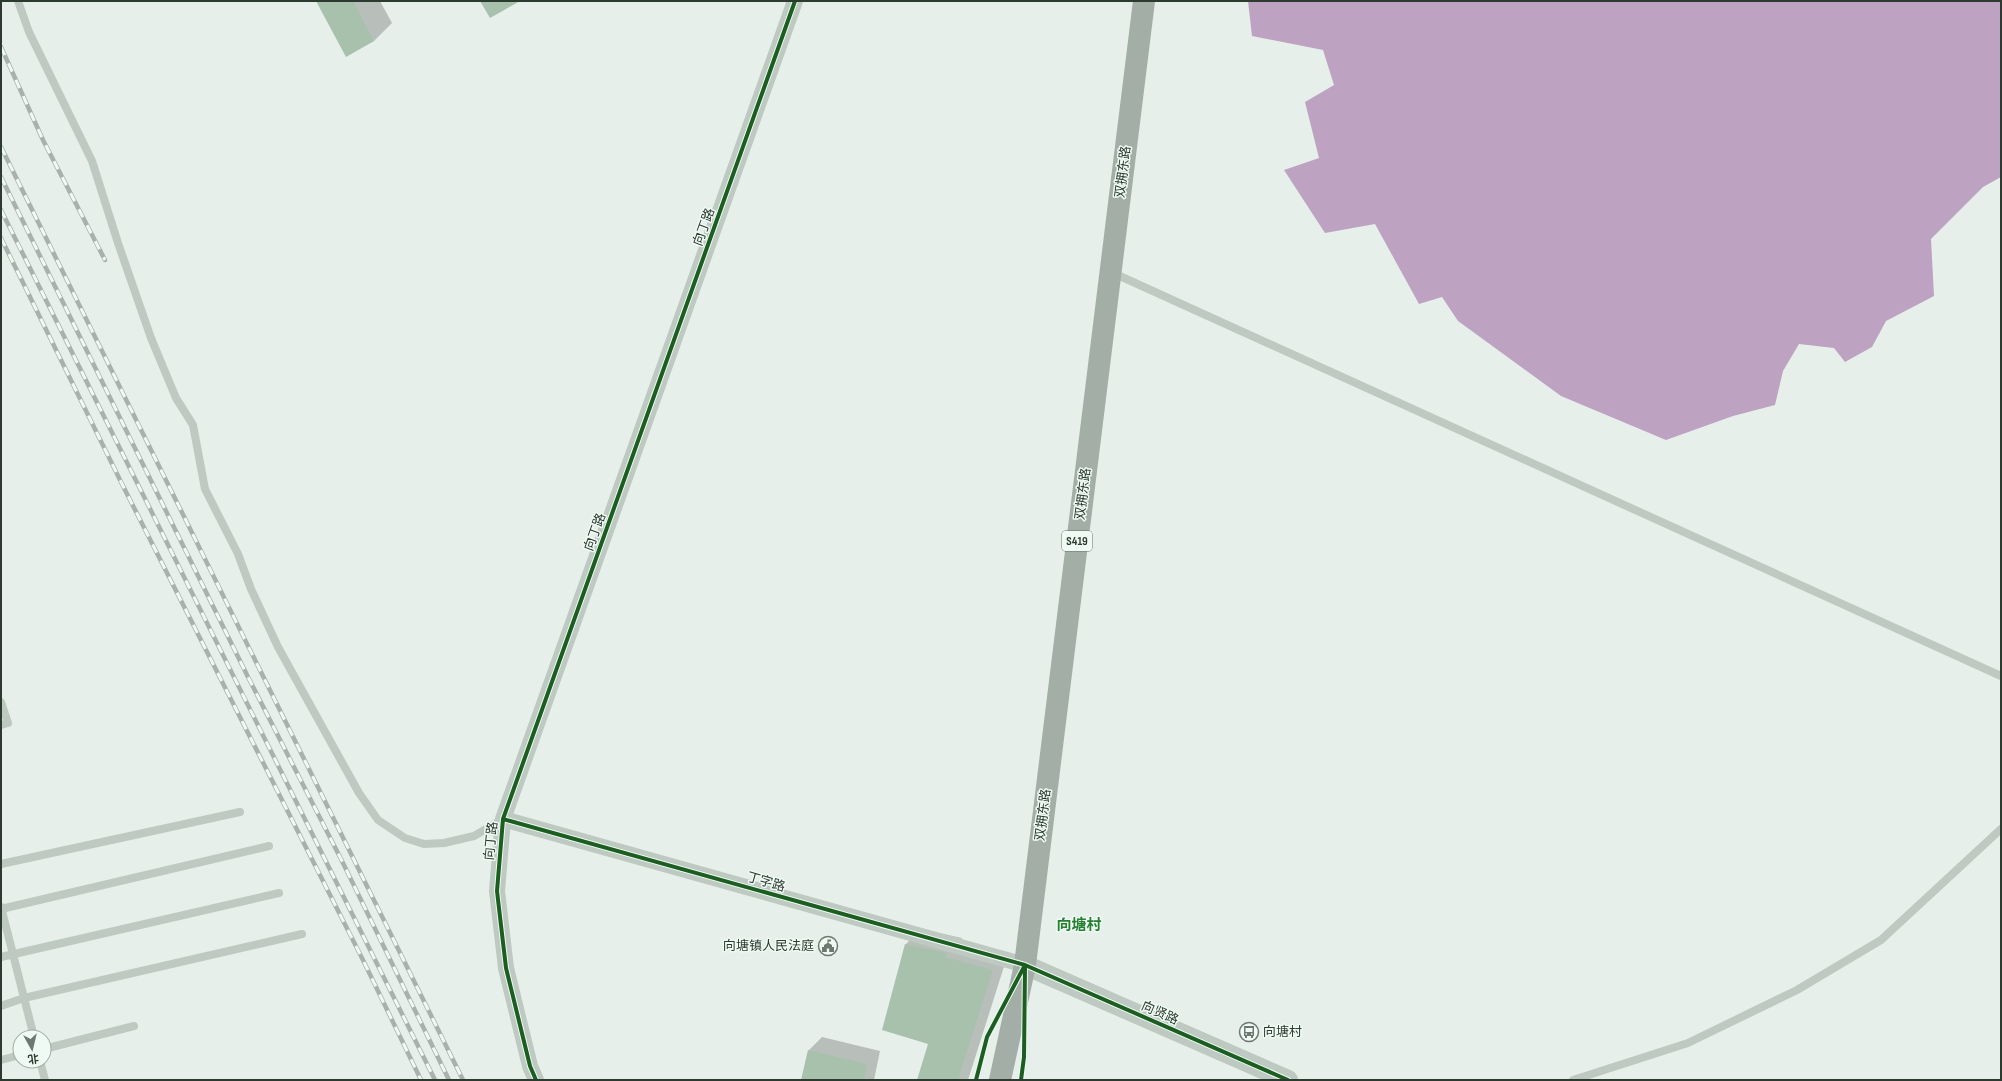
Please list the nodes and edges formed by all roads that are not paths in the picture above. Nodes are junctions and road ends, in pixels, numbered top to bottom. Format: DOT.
graph roads {
  1 [pos="18,1"];
  2 [pos="795,1"];
  3 [pos="1144,1"];
  4 [pos="1110,271"];
  5 [pos="2001,676"];
  6 [pos="1,702"];
  7 [pos="1,725"];
  8 [pos="240,812"];
  9 [pos="503,819"];
  10 [pos="2001,829"];
  11 [pos="269,846"];
  12 [pos="1,864"];
  13 [pos="280,892"];
  14 [pos="1,908"];
  15 [pos="302,934"];
  16 [pos="13,954"];
  17 [pos="1,957"];
  18 [pos="1025,965"];
  19 [pos="24,998"];
  20 [pos="1,1006"];
  21 [pos="134,1026"];
  22 [pos="32,1029"];
  23 [pos="52,1047"];
  24 [pos="12,1057"];
  25 [pos="1,1060"];
  26 [pos="42,1069"];
  27 [pos="45,1080"];
  28 [pos="536,1080"];
  29 [pos="1000,1080"];
  30 [pos="1288,1080"];
  31 [pos="1573,1080"];
  1 -- 9 [label="lane"];
  2 -- 9 [label="street, 向丁路"];
  3 -- 4 [label="main road, 双拥东路 / S419"];
  4 -- 5 [label="lane"];
  4 -- 18 [label="main road, 双拥东路 / S419"];
  6 -- 7 [label="lane"];
  8 -- 12 [label="lane"];
  9 -- 18 [label="street, 丁字路"];
  9 -- 28 [label="street, 向丁路"];
  10 -- 31 [label="lane"];
  11 -- 14 [label="lane"];
  13 -- 16 [label="lane"];
  14 -- 16 [label="lane"];
  15 -- 19 [label="lane"];
  16 -- 17 [label="lane"];
  16 -- 19 [label="lane"];
  18 -- 29 [label="main road, 双拥东路 / S419"];
  18 -- 30 [label="street, 向贤路"];
  19 -- 20 [label="lane"];
  19 -- 22 [label="lane"];
  21 -- 23 [label="lane"];
  24 -- 25 [label="lane"];
  26 -- 27 [label="lane"];
}
